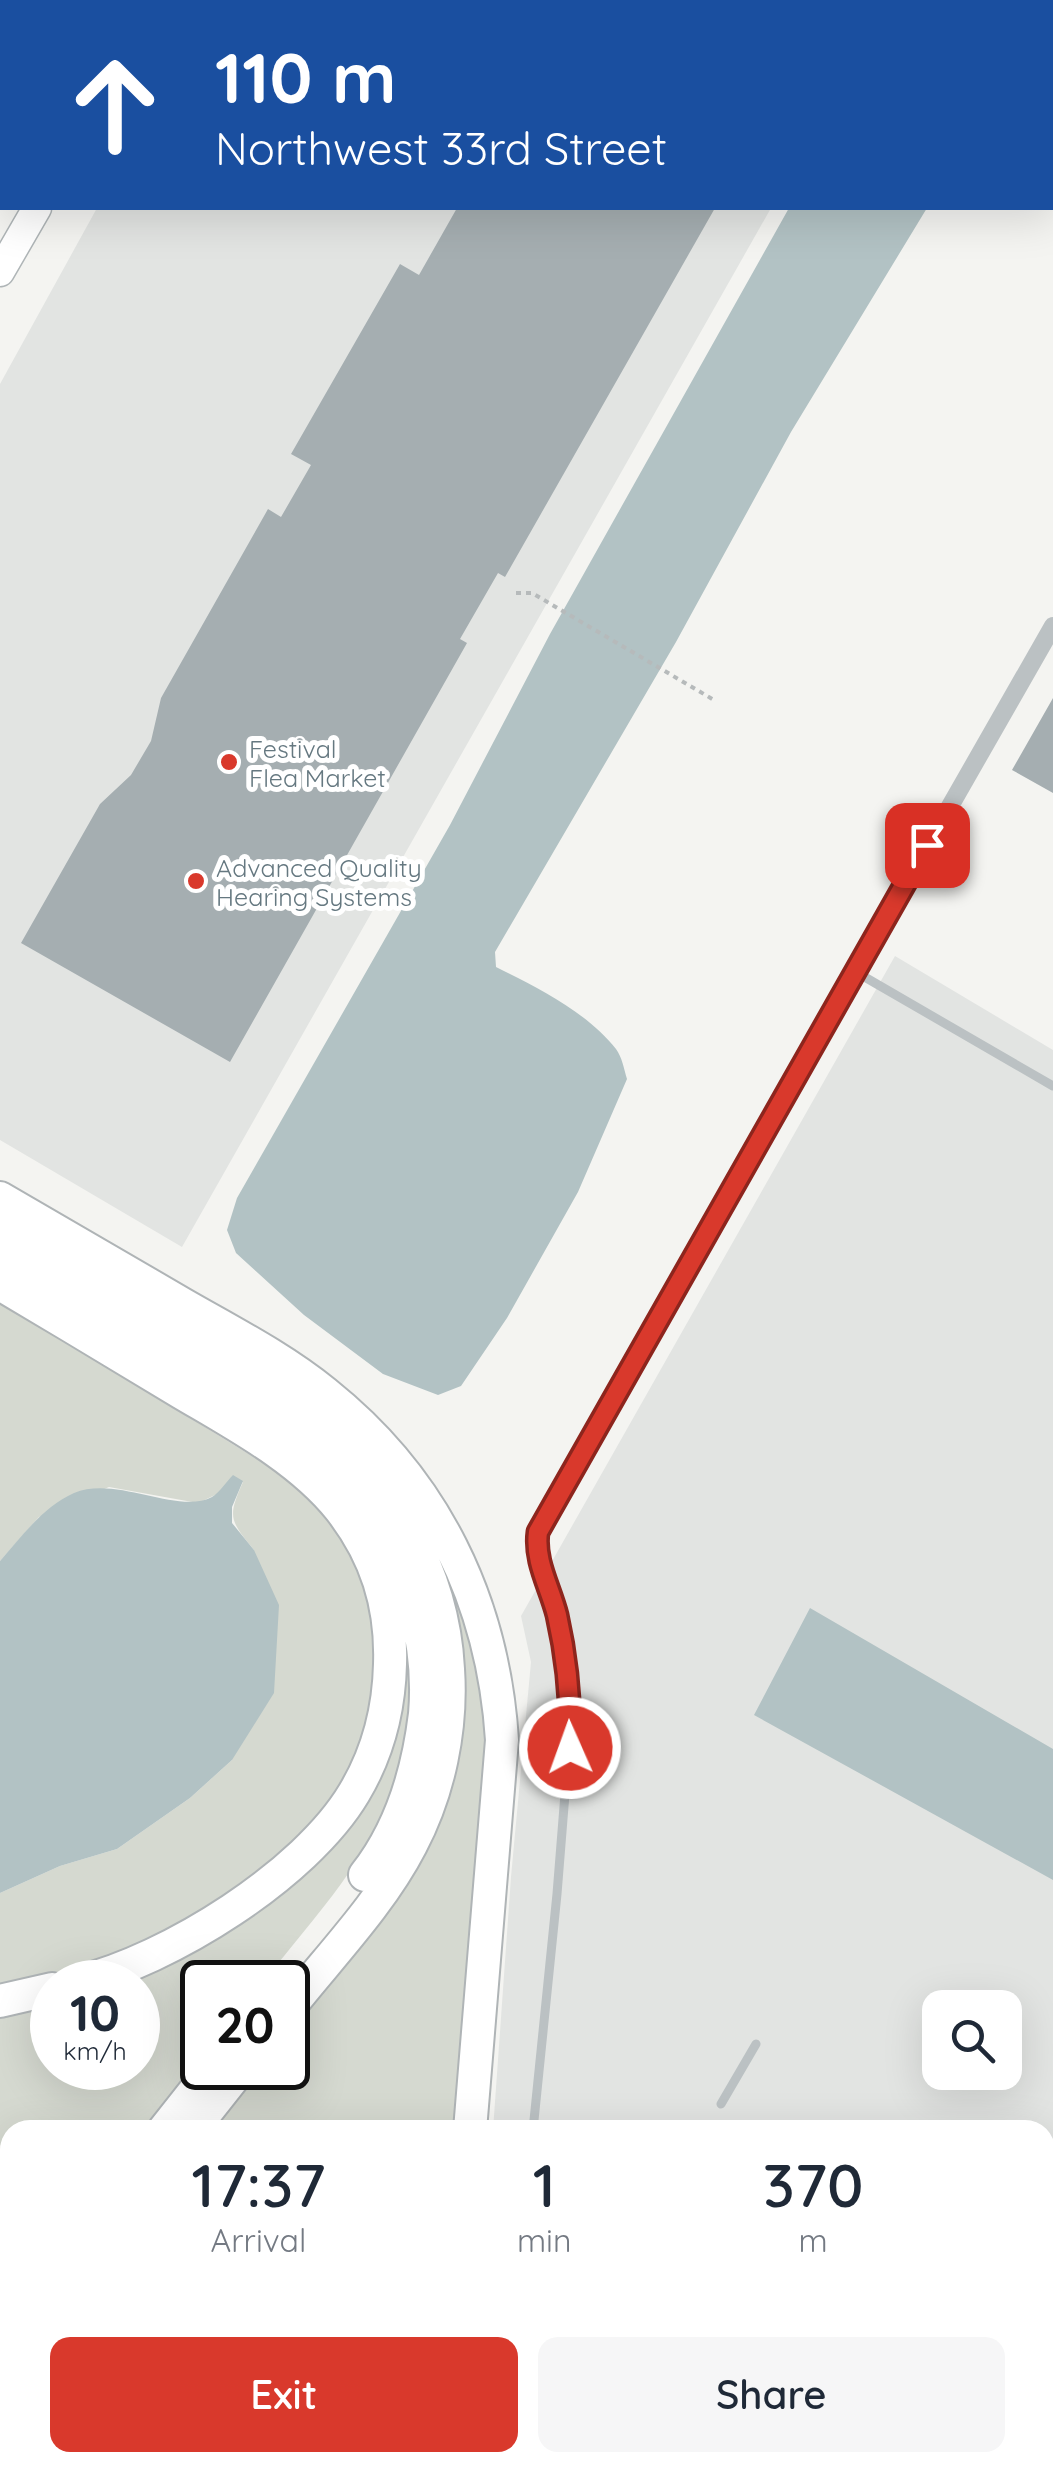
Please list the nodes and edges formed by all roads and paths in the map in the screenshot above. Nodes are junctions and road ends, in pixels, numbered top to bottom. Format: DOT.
graph roads {
  1 [pos="36,210"];
  2 [pos="0,272"];
  3 [pos="516,593"];
  4 [pos="1053,626"];
  5 [pos="714,700"];
  6 [pos="854,971"];
  7 [pos="1053,1086"];
  8 [pos="0,1198"];
  9 [pos="0,1226"];
  10 [pos="0,1256"];
  11 [pos="0,1284"];
  12 [pos="576,1461"];
  13 [pos="134,1960"];
  14 [pos="297,1960"];
  15 [pos="310,1981"];
  16 [pos="30,1994"];
  17 [pos="0,2001"];
  18 [pos="756,2044"];
  19 [pos="196,2090"];
  20 [pos="224,2090"];
  21 [pos="722,2104"];
  22 [pos="172,2120"];
  23 [pos="200,2120"];
  24 [pos="471,2120"];
  25 [pos="534,2120"];
  1 -- 2 [label="main road"];
  3 -- 5 [label="path"];
  4 -- 6 [label="street"];
  6 -- 7 [label="lane"];
  6 -- 12 [label="street"];
  8 -- 24 [label="highway"];
  9 -- 15 [label="highway"];
  10 -- 14 [label="highway"];
  11 -- 13 [label="highway"];
  12 -- 25 [label="lane"];
  16 -- 17 [label="highway"];
  18 -- 21 [label="lane"];
  19 -- 22 [label="highway"];
  20 -- 23 [label="highway"];
}
